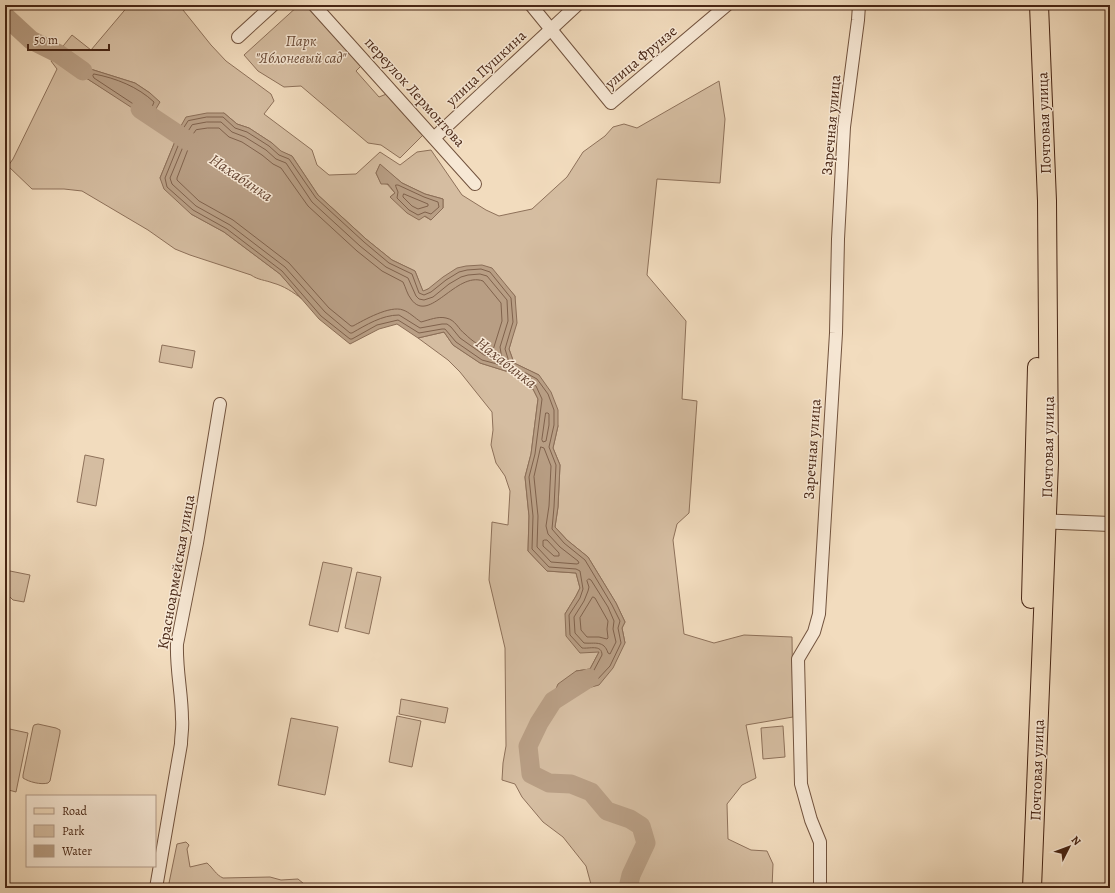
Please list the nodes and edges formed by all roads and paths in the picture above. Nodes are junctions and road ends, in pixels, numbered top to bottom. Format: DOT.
graph roads {
  1 [pos="273,5"];
  2 [pos="314,5"];
  3 [pos="531,5"];
  4 [pos="577,5"];
  5 [pos="727,5"];
  6 [pos="859,5"];
  7 [pos="1027,5"];
  8 [pos="1039,5"];
  9 [pos="551,29"];
  10 [pos="238,37"];
  11 [pos="434,138"];
  12 [pos="475,184"];
  13 [pos="220,404"];
  14 [pos="1040,521"];
  15 [pos="1110,524"];
  16 [pos="156,888"];
  17 [pos="820,888"];
  18 [pos="1020,888"];
  19 [pos="1032,888"];
  1 -- 10 [label="street"];
  2 -- 11 [label="street, переулок Лермонтова"];
  3 -- 9 [label="street"];
  4 -- 9 [label="street, улица Пушкина"];
  5 -- 9 [label="street, улица Фрунзе"];
  6 -- 17 [label="street, Заречная улица"];
  7 -- 14 [label="main road, Почтовая улица"];
  8 -- 14 [label="main road, Почтовая улица"];
  9 -- 11 [label="street, улица Пушкина"];
  11 -- 12 [label="street, переулок Лермонтова"];
  13 -- 16 [label="street, Красноармейская улица"];
  14 -- 15 [label="street"];
  14 -- 18 [label="main road, Почтовая улица"];
  14 -- 19 [label="main road, Почтовая улица"];
}
